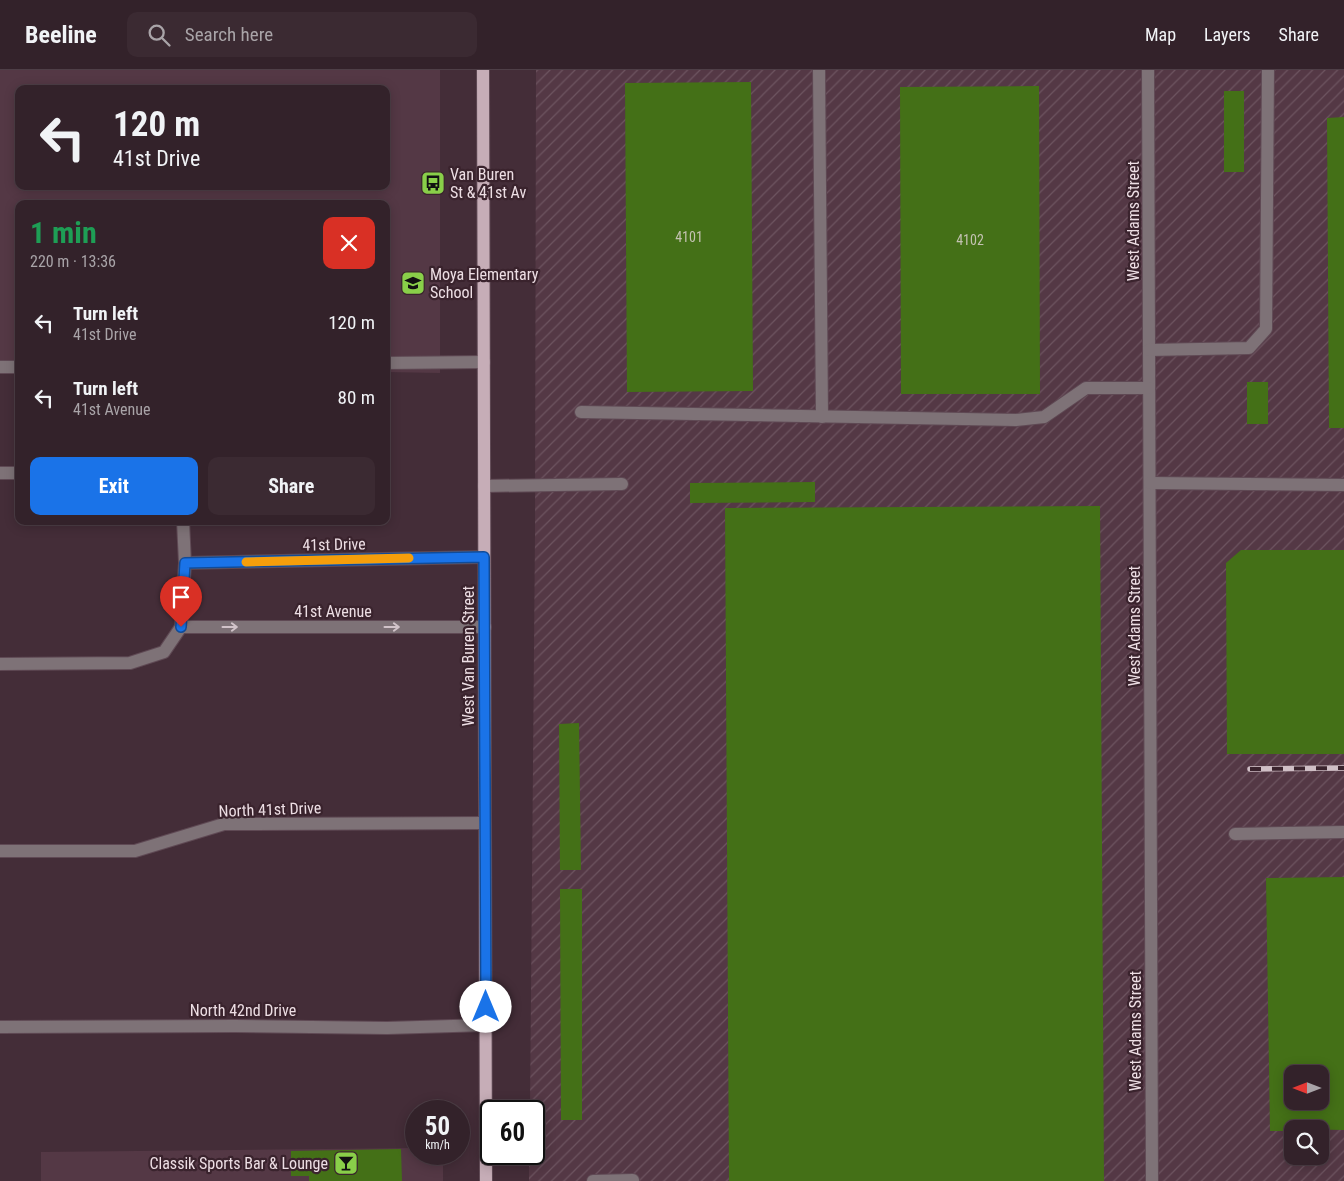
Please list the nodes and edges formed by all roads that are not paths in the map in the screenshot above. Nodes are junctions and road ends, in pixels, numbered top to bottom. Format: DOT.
graph roads {
  1 [pos="483,70"];
  2 [pos="820,70"];
  3 [pos="1148,70"];
  4 [pos="1268,70"];
  5 [pos="1149,350"];
  6 [pos="484,362"];
  7 [pos="390,363"];
  8 [pos="0,367"];
  9 [pos="15,367"];
  10 [pos="1149,388"];
  11 [pos="582,412"];
  12 [pos="822,417"];
  13 [pos="0,473"];
  14 [pos="15,473"];
  15 [pos="1150,482"];
  16 [pos="622,484"];
  17 [pos="1344,485"];
  18 [pos="484,486"];
  19 [pos="183,525"];
  20 [pos="484,557"];
  21 [pos="185,563"];
  22 [pos="181,627"];
  23 [pos="485,627"];
  24 [pos="0,664"];
  25 [pos="485,823"];
  26 [pos="1344,832"];
  27 [pos="1235,834"];
  28 [pos="0,851"];
  29 [pos="486,1026"];
  30 [pos="0,1028"];
  31 [pos="633,1180"];
  32 [pos="486,1181"];
  33 [pos="593,1181"];
  34 [pos="1152,1181"];
  1 -- 6 [label="main road, West Van Buren Street"];
  2 -- 12 [label="street"];
  3 -- 5 [label="street, West Adams Street"];
  4 -- 5 [label="street"];
  5 -- 10 [label="street, West Adams Street"];
  6 -- 7 [label="street"];
  6 -- 18 [label="main road, West Van Buren Street"];
  8 -- 9 [label="street"];
  10 -- 12 [label="street"];
  10 -- 15 [label="street, West Adams Street"];
  11 -- 12 [label="street"];
  13 -- 14 [label="street"];
  15 -- 17 [label="street"];
  15 -- 34 [label="street, West Adams Street"];
  16 -- 18 [label="street"];
  18 -- 20 [label="main road, West Van Buren Street"];
  19 -- 21 [label="street"];
  20 -- 21 [label="street, 41st Drive"];
  20 -- 23 [label="main road, West Van Buren Street"];
  21 -- 22 [label="street"];
  22 -- 23 [label="street, 41st Avenue, one-way"];
  22 -- 24 [label="street"];
  23 -- 25 [label="main road, West Van Buren Street"];
  25 -- 28 [label="street, North 41st Drive"];
  25 -- 29 [label="main road, West Van Buren Street"];
  26 -- 27 [label="street"];
  29 -- 30 [label="street, North 42nd Drive"];
  29 -- 32 [label="main road, West Van Buren Street"];
  31 -- 33 [label="street"];
}
